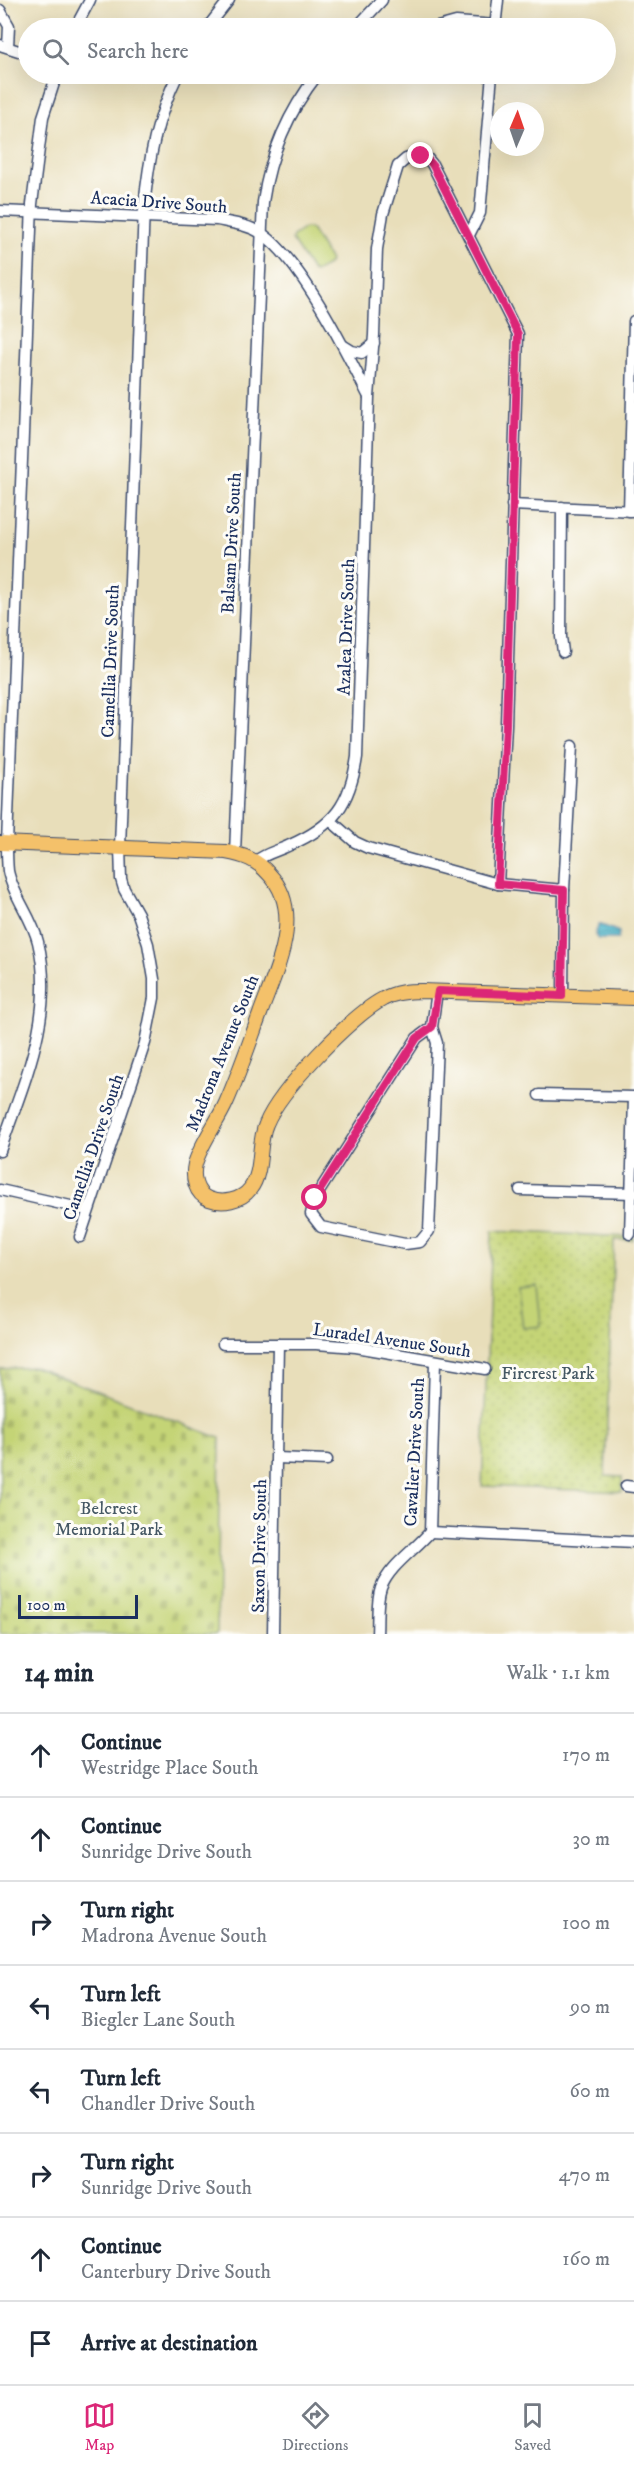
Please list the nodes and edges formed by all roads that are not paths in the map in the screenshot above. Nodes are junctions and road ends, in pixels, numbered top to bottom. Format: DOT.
graph roads {
  1 [pos="90,0"];
  2 [pos="229,0"];
  3 [pos="381,0"];
  4 [pos="498,0"];
  5 [pos="0,10"];
  6 [pos="80,18"];
  7 [pos="215,18"];
  8 [pos="365,18"];
  9 [pos="497,18"];
  10 [pos="4,46"];
  11 [pos="54,84"];
  12 [pos="173,84"];
  13 [pos="310,84"];
  14 [pos="491,84"];
  15 [pos="0,211"];
  16 [pos="32,212"];
  17 [pos="144,216"];
  18 [pos="261,234"];
  19 [pos="469,235"];
  20 [pos="634,321"];
  21 [pos="374,343"];
  22 [pos="634,345"];
  23 [pos="344,346"];
  24 [pos="369,397"];
  25 [pos="512,505"];
  26 [pos="562,507"];
  27 [pos="631,511"];
  28 [pos="563,652"];
  29 [pos="572,746"];
  30 [pos="331,821"];
  31 [pos="4,843"];
  32 [pos="120,847"];
  33 [pos="235,853"];
  34 [pos="256,861"];
  35 [pos="498,884"];
  36 [pos="564,890"];
  37 [pos="438,991"];
  38 [pos="562,996"];
  39 [pos="634,998"];
  40 [pos="432,1027"];
  41 [pos="538,1095"];
  42 [pos="634,1097"];
  43 [pos="0,1151"];
  44 [pos="0,1190"];
  45 [pos="520,1190"];
  46 [pos="633,1193"];
  47 [pos="88,1210"];
  48 [pos="630,1234"];
  49 [pos="80,1237"];
  50 [pos="223,1344"];
  51 [pos="278,1344"];
  52 [pos="435,1362"];
  53 [pos="485,1369"];
  54 [pos="277,1458"];
  55 [pos="327,1460"];
  56 [pos="430,1532"];
  57 [pos="634,1542"];
  58 [pos="273,1634"];
  59 [pos="377,1634"];
  1 -- 6 [label="street"];
  2 -- 7 [label="street"];
  3 -- 8 [label="street"];
  4 -- 9 [label="street"];
  5 -- 10 [label="street"];
  11 -- 16 [label="street"];
  12 -- 17 [label="street, Camellia Drive South"];
  13 -- 18 [label="street, Balsam Drive South"];
  14 -- 19 [label="street"];
  15 -- 16 [label="street, Acacia Drive South"];
  16 -- 17 [label="street, Acacia Drive South"];
  16 -- 31 [label="street"];
  17 -- 18 [label="street, Acacia Drive South"];
  17 -- 32 [label="street, Camellia Drive South"];
  18 -- 23 [label="street, Acacia Drive South"];
  18 -- 33 [label="street, Balsam Drive South"];
  19 -- 21 [label="street, Azalea Drive South"];
  19 -- 25 [label="street"];
  20 -- 22 [label="street"];
  21 -- 23 [label="street"];
  21 -- 24 [label="street, Azalea Drive South"];
  22 -- 27 [label="street"];
  23 -- 24 [label="street, Acacia Drive South"];
  24 -- 30 [label="street, Azalea Drive South"];
  25 -- 26 [label="street"];
  25 -- 35 [label="street"];
  26 -- 27 [label="street"];
  26 -- 28 [label="street"];
  29 -- 36 [label="street"];
  30 -- 34 [label="street, Azalea Drive South"];
  30 -- 35 [label="street"];
  31 -- 32 [label="main road, Madrona Avenue South"];
  31 -- 43 [label="street"];
  32 -- 33 [label="main road, Madrona Avenue South"];
  32 -- 47 [label="street, Camellia Drive South"];
  33 -- 34 [label="main road, Madrona Avenue South"];
  34 -- 37 [label="main road, Madrona Avenue South"];
  35 -- 36 [label="street"];
  36 -- 38 [label="street"];
  37 -- 38 [label="main road, Madrona Avenue South"];
  37 -- 40 [label="street"];
  38 -- 39 [label="main road, Madrona Avenue South"];
  40 -- 40 [label="street"];
  41 -- 42 [label="street"];
  42 -- 46 [label="street"];
  44 -- 47 [label="street"];
  45 -- 46 [label="street"];
  46 -- 48 [label="street"];
  47 -- 49 [label="street, Camellia Drive South"];
  50 -- 51 [label="street, Luradel Avenue South"];
  51 -- 52 [label="street, Luradel Avenue South"];
  51 -- 54 [label="street, Saxon Drive South"];
  52 -- 53 [label="street, Luradel Avenue South"];
  52 -- 56 [label="street, Cavalier Drive South"];
  54 -- 55 [label="street, Saxon Drive South"];
  54 -- 58 [label="street, Saxon Drive South"];
  56 -- 57 [label="street"];
  56 -- 59 [label="street, Cavalier Drive South"];
}
